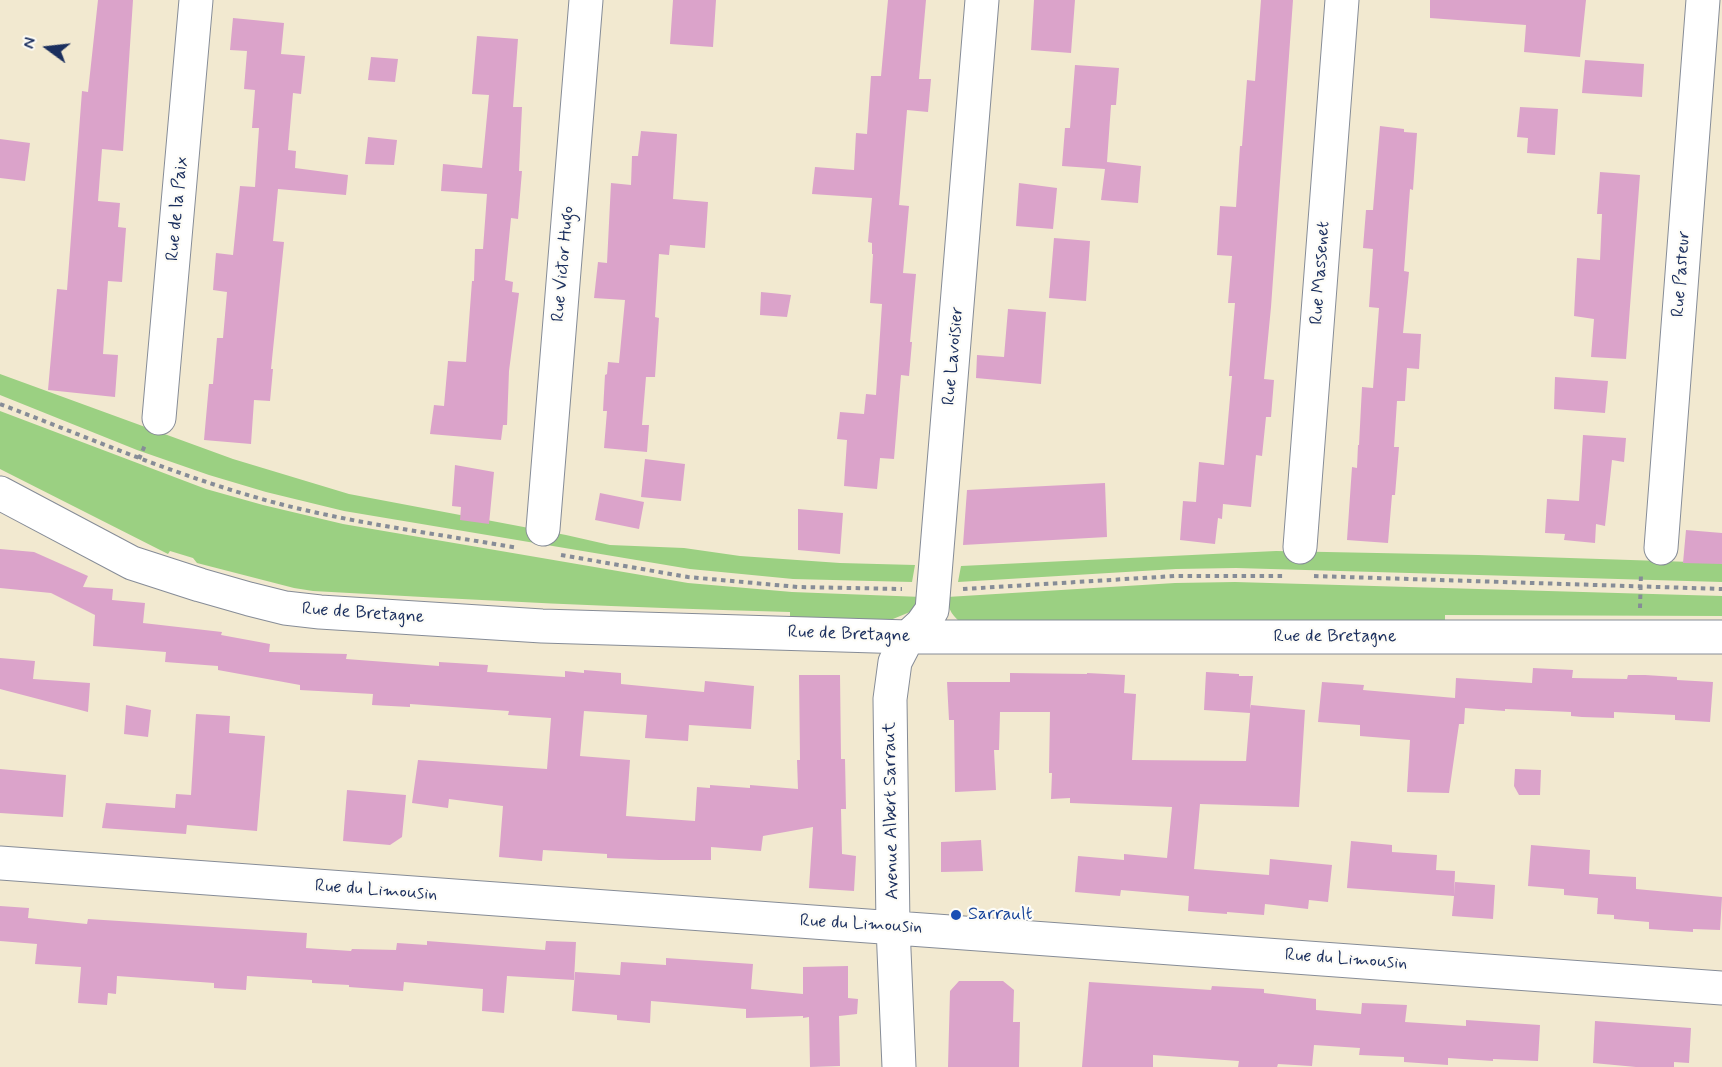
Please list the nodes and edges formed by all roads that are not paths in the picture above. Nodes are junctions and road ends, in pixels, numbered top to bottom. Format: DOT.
graph roads {
  1 [pos="196,0"];
  2 [pos="586,0"];
  3 [pos="982,0"];
  4 [pos="1342,0"];
  5 [pos="1703,0"];
  6 [pos="159,418"];
  7 [pos="0,493"];
  8 [pos="540,544"];
  9 [pos="1661,548"];
  10 [pos="1298,566"];
  11 [pos="908,637"];
  12 [pos="1722,637"];
  13 [pos="890,699"];
  14 [pos="0,863"];
  15 [pos="893,927"];
  16 [pos="1722,988"];
  17 [pos="899,1067"];
  1 -- 6 [label="street, Rue de la Paix"];
  2 -- 8 [label="street, Rue Victor Hugo"];
  3 -- 11 [label="street, Rue Lavoisier"];
  4 -- 10 [label="street, Rue Massenet"];
  5 -- 9 [label="street, Rue Pasteur"];
  7 -- 11 [label="street, Rue de Bretagne"];
  11 -- 12 [label="street, Rue de Bretagne"];
  11 -- 13 [label="street, Rue Lavoisier"];
  13 -- 15 [label="street, Avenue Albert Sarraut"];
  14 -- 15 [label="street, Rue du Limousin"];
  15 -- 16 [label="street, Rue du Limousin"];
  15 -- 17 [label="street, Avenue Albert Sarraut"];
}
